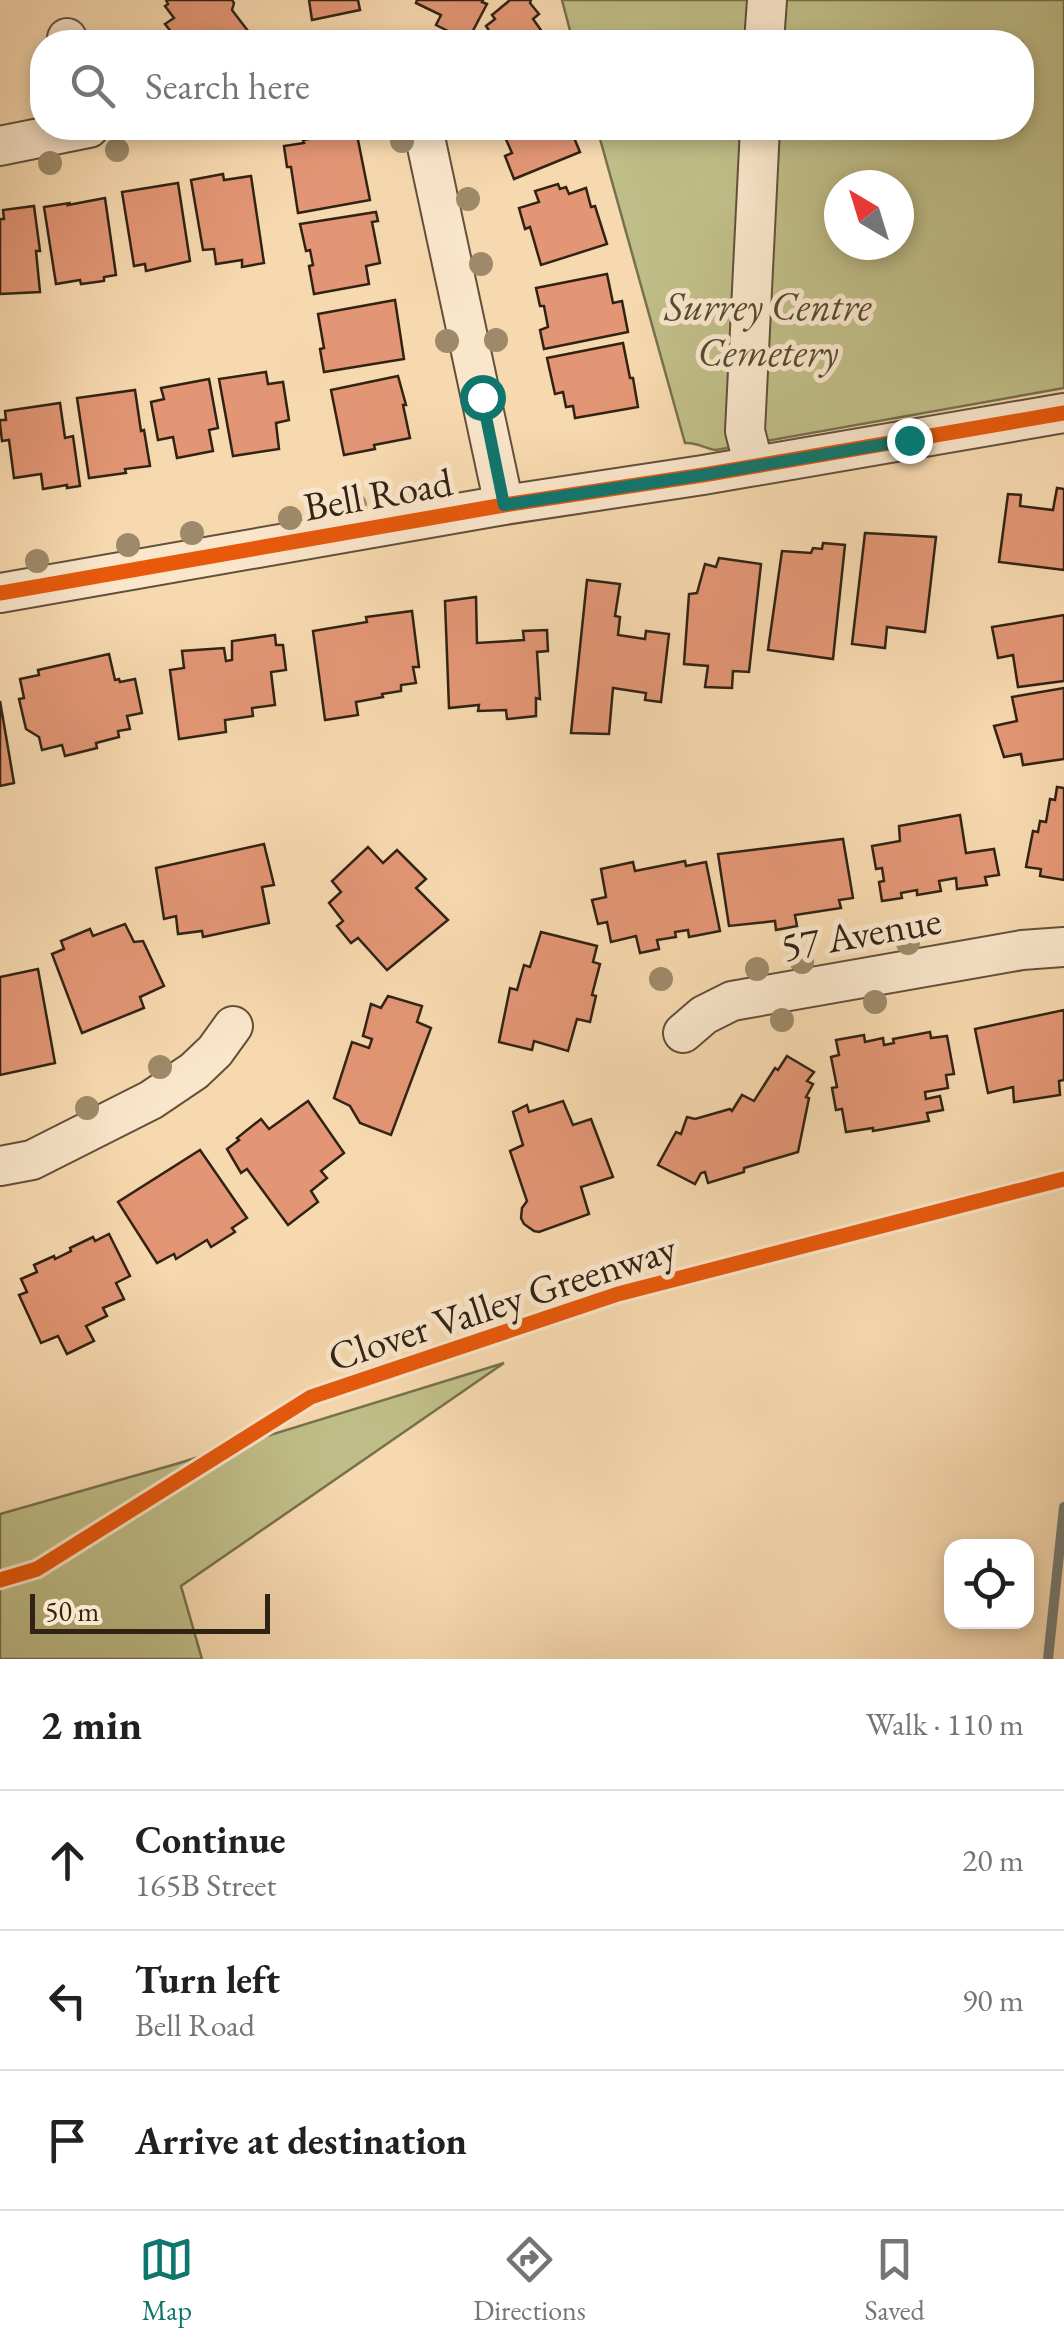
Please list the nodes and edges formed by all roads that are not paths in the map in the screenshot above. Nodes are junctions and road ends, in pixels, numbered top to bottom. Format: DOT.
graph roads {
  1 [pos="766,0"];
  2 [pos="765,30"];
  3 [pos="30,140"];
  4 [pos="426,140"];
  5 [pos="759,140"];
  6 [pos="0,146"];
  7 [pos="1064,413"];
  8 [pos="754,466"];
  9 [pos="504,505"];
  10 [pos="0,593"];
  11 [pos="1064,947"];
  12 [pos="233,1026"];
  13 [pos="683,1032"];
  14 [pos="0,1166"];
  1 -- 2 [label="street"];
  3 -- 6 [label="street"];
  4 -- 9 [label="street"];
  5 -- 8 [label="street"];
  7 -- 8 [label="street, Bell Road"];
  8 -- 9 [label="street, Bell Road"];
  9 -- 10 [label="street, Bell Road"];
  11 -- 13 [label="street, 57 Avenue"];
  12 -- 14 [label="street"];
}
